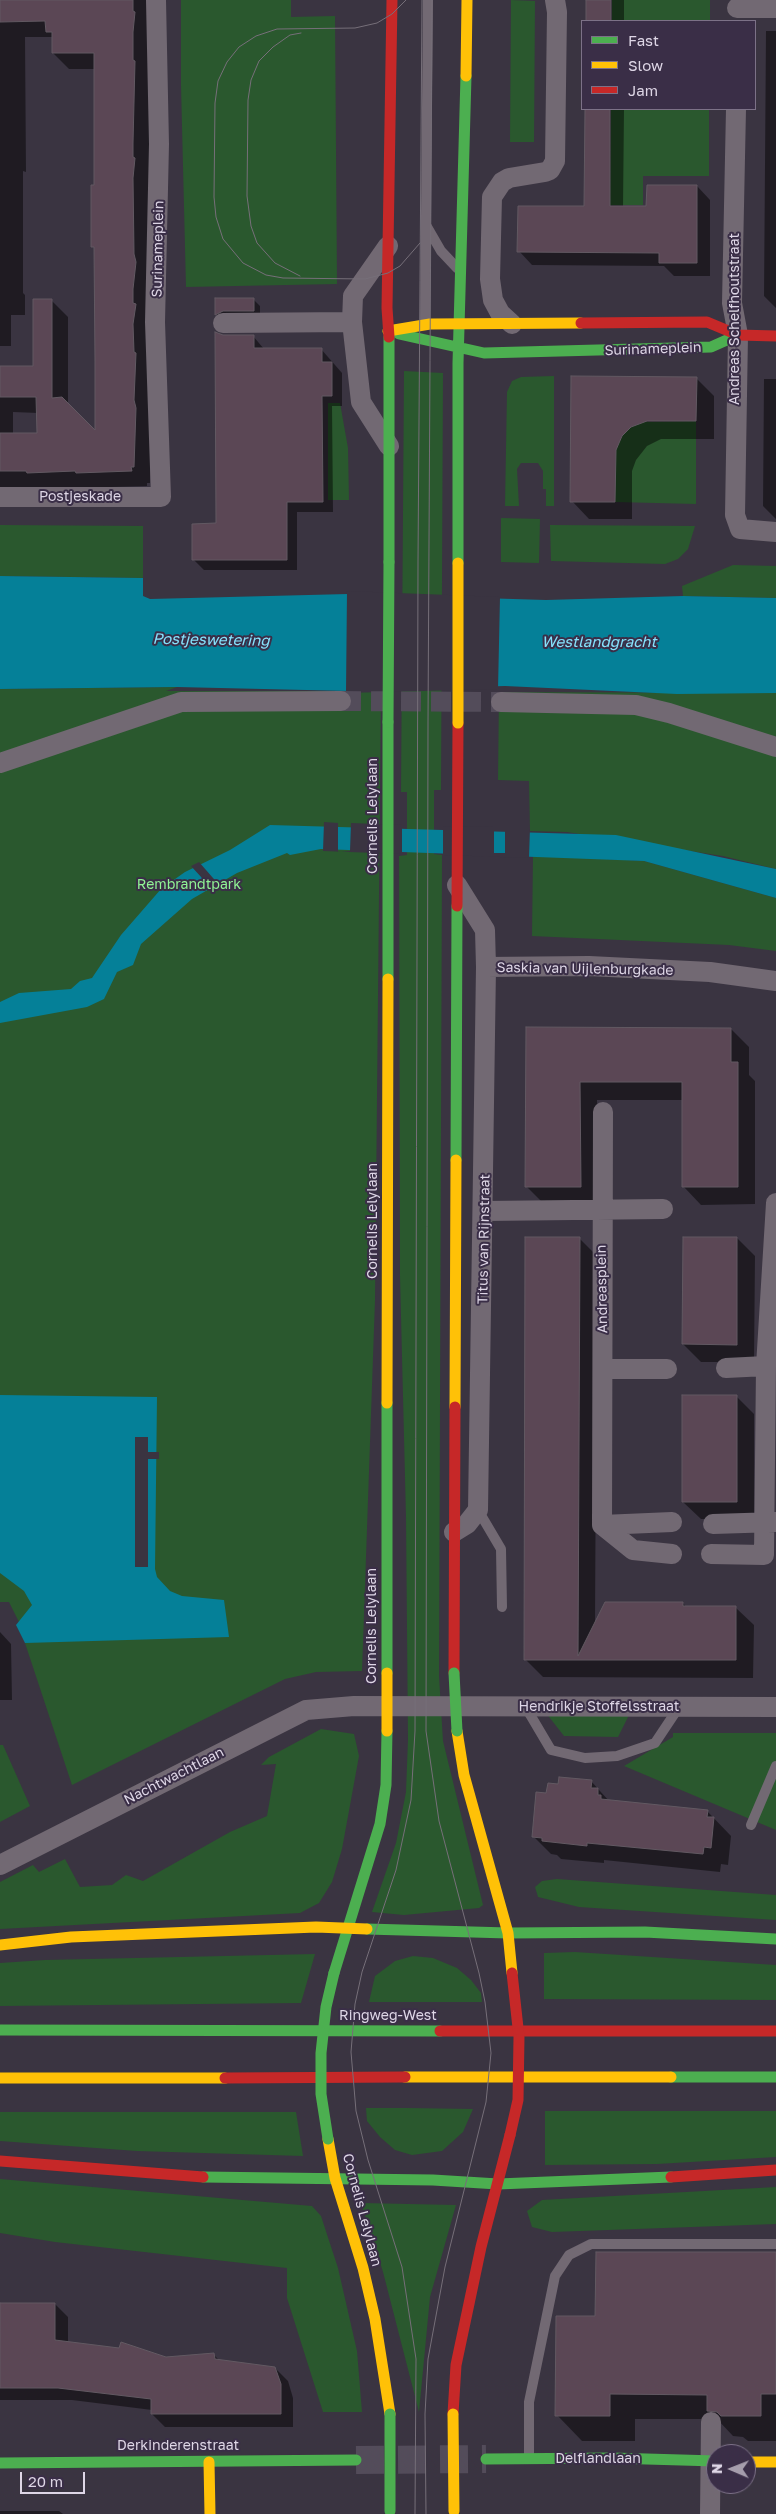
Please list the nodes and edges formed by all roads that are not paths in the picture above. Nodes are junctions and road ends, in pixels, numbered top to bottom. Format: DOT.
graph roads {
  1 [pos="156,0"];
  2 [pos="392,0"];
  3 [pos="428,0"];
  4 [pos="461,0"];
  5 [pos="467,0"];
  6 [pos="555,0"];
  7 [pos="776,8"];
  8 [pos="737,10"];
  9 [pos="465,71"];
  10 [pos="736,110"];
  11 [pos="426,224"];
  12 [pos="388,246"];
  13 [pos="462,273"];
  14 [pos="490,279"];
  15 [pos="352,322"];
  16 [pos="222,323"];
  17 [pos="425,324"];
  18 [pos="466,324"];
  19 [pos="512,324"];
  20 [pos="388,331"];
  21 [pos="738,335"];
  22 [pos="776,336"];
  23 [pos="425,341"];
  24 [pos="458,348"];
  25 [pos="390,448"];
  26 [pos="0,497"];
  27 [pos="161,498"];
  28 [pos="776,532"];
  29 [pos="341,701"];
  30 [pos="501,702"];
  31 [pos="776,747"];
  32 [pos="0,763"];
  33 [pos="456,883"];
  34 [pos="486,967"];
  35 [pos="776,981"];
  36 [pos="603,1112"];
  37 [pos="776,1203"];
  38 [pos="663,1209"];
  39 [pos="602,1210"];
  40 [pos="484,1211"];
  41 [pos="766,1366"];
  42 [pos="726,1368"];
  43 [pos="603,1369"];
  44 [pos="667,1369"];
  45 [pos="478,1510"];
  46 [pos="672,1522"];
  47 [pos="770,1523"];
  48 [pos="713,1524"];
  49 [pos="602,1525"];
  50 [pos="454,1532"];
  51 [pos="672,1554"];
  52 [pos="711,1554"];
  53 [pos="502,1607"];
  54 [pos="422,1706"];
  55 [pos="525,1706"];
  56 [pos="679,1707"];
  57 [pos="776,1707"];
  58 [pos="776,1766"];
  59 [pos="751,1825"];
  60 [pos="0,1865"];
  61 [pos="348,1927"];
  62 [pos="508,1933"];
  63 [pos="776,1939"];
  64 [pos="0,1945"];
  65 [pos="0,2030"];
  66 [pos="776,2031"];
  67 [pos="776,2077"];
  68 [pos="0,2078"];
  69 [pos="0,2161"];
  70 [pos="776,2170"];
  71 [pos="335,2178"];
  72 [pos="498,2184"];
  73 [pos="776,2244"];
  74 [pos="711,2422"];
  75 [pos="712,2444"];
  76 [pos="486,2459"];
  77 [pos="529,2459"];
  78 [pos="356,2460"];
  79 [pos="0,2462"];
  80 [pos="209,2462"];
  81 [pos="706,2462"];
  82 [pos="756,2462"];
  83 [pos="776,2462"];
  84 [pos="711,2494"];
  85 [pos="390,2513"];
  86 [pos="454,2513"];
  87 [pos="210,2514"];
  88 [pos="710,2514"];
  1 -- 27 [label="street, Surinameplein"];
  2 -- 12 [label="main road"];
  3 -- 11 [label="lane"];
  4 -- 9 [label="main road"];
  5 -- 9 [label="main road"];
  6 -- 14 [label="street"];
  7 -- 8 [label="street"];
  9 -- 13 [label="main road"];
  10 -- 21 [label="street, Andreas Schelfhoutstraat"];
  11 -- 13 [label="lane"];
  11 -- 17 [label="lane"];
  12 -- 15 [label="street"];
  12 -- 20 [label="main road"];
  13 -- 18 [label="main road"];
  14 -- 18 [label="street"];
  14 -- 19 [label="street"];
  15 -- 16 [label="street"];
  15 -- 25 [label="street"];
  17 -- 18 [label="main road, Surinameplein"];
  17 -- 20 [label="main road, Surinameplein"];
  17 -- 23 [label="lane"];
  18 -- 19 [label="main road, Surinameplein"];
  18 -- 24 [label="street"];
  19 -- 21 [label="main road, Surinameplein"];
  20 -- 23 [label="main road, Surinameplein"];
  20 -- 25 [label="main road"];
  21 -- 22 [label="main road"];
  21 -- 24 [label="main road, Surinameplein"];
  21 -- 28 [label="street, Andreas Schelfhoutstraat"];
  23 -- 24 [label="main road, Surinameplein"];
  24 -- 33 [label="main road, bridge"];
  25 -- 61 [label="main road, Cornelis Lelylaan, bridge"];
  26 -- 27 [label="street, Postjeskade"];
  29 -- 32 [label="street"];
  30 -- 31 [label="street"];
  33 -- 34 [label="street, Saskia van Uijlenburgkade"];
  33 -- 50 [label="main road"];
  34 -- 35 [label="street, Saskia van Uijlenburgkade"];
  34 -- 40 [label="street, Titus van Rijnstraat"];
  36 -- 39 [label="street, Andreasplein"];
  37 -- 41 [label="street"];
  38 -- 39 [label="street"];
  39 -- 40 [label="street"];
  39 -- 43 [label="street, Andreasplein"];
  40 -- 45 [label="street, Titus van Rijnstraat"];
  41 -- 42 [label="street"];
  41 -- 47 [label="street"];
  43 -- 44 [label="street"];
  43 -- 49 [label="street, Andreasplein"];
  45 -- 50 [label="street"];
  45 -- 53 [label="lane"];
  46 -- 49 [label="street"];
  47 -- 48 [label="street"];
  47 -- 52 [label="street"];
  49 -- 51 [label="street"];
  50 -- 62 [label="main road, bridge"];
  54 -- 55 [label="street, Hendrikje Stoffelsstraat"];
  54 -- 60 [label="street, Nachtwachtlaan"];
  55 -- 56 [label="street, Hendrikje Stoffelsstraat"];
  55 -- 56 [label="lane"];
  56 -- 57 [label="street, Hendrikje Stoffelsstraat"];
  58 -- 59 [label="lane"];
  61 -- 62 [label="main road"];
  61 -- 64 [label="main road"];
  61 -- 71 [label="main road, Cornelis Lelylaan, bridge"];
  62 -- 63 [label="main road"];
  62 -- 72 [label="main road, bridge"];
  65 -- 66 [label="main road, Ringweg-West"];
  67 -- 68 [label="main road"];
  69 -- 71 [label="main road"];
  70 -- 72 [label="main road"];
  71 -- 72 [label="main road"];
  71 -- 85 [label="main road, Cornelis Lelylaan, bridge"];
  72 -- 86 [label="main road, bridge"];
  73 -- 77 [label="lane"];
  74 -- 75 [label="street"];
  76 -- 77 [label="main road, Delflandlaan"];
  77 -- 81 [label="main road, Delflandlaan"];
  78 -- 80 [label="main road, Derkinderenstraat"];
  79 -- 80 [label="main road, Derkinderenstraat"];
  80 -- 87 [label="main road"];
  82 -- 83 [label="main road"];
  84 -- 88 [label="street"];
}
